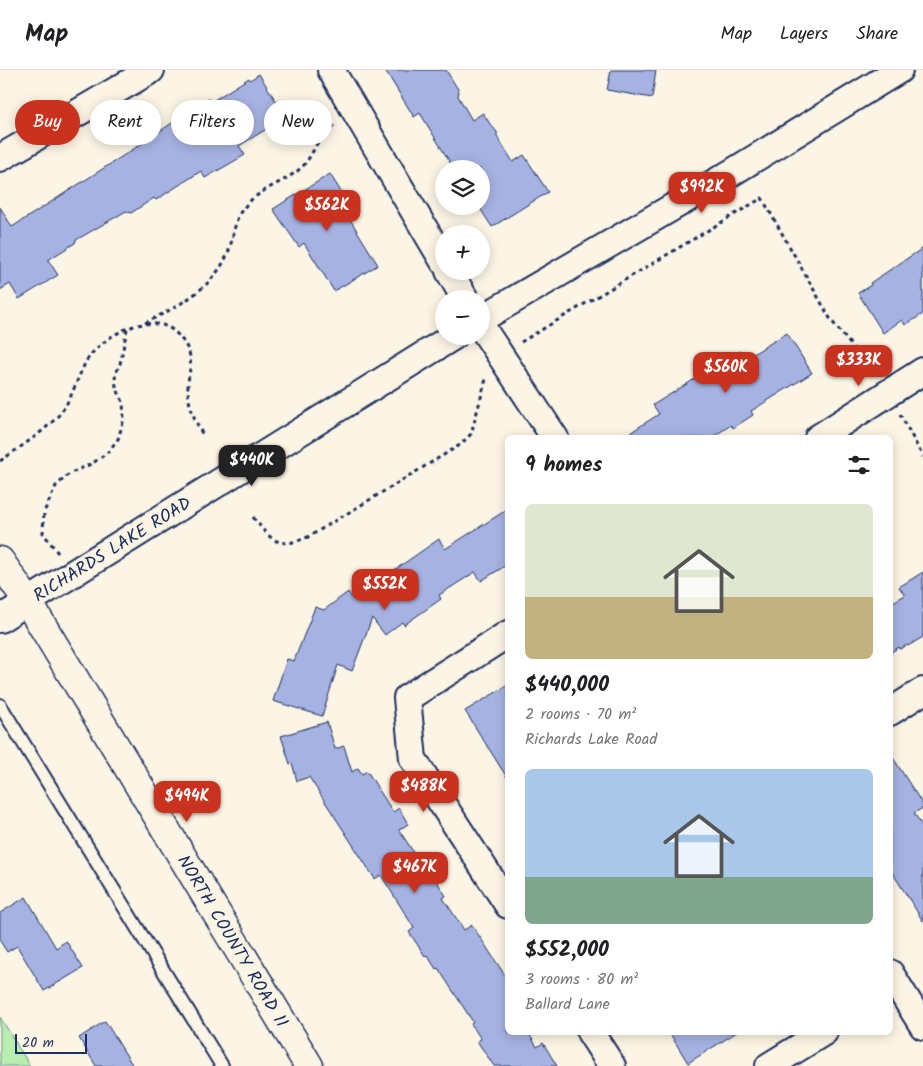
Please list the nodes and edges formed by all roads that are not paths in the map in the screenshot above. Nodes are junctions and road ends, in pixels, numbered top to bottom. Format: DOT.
graph roads {
  1 [pos="151,70"];
  2 [pos="331,70"];
  3 [pos="899,70"];
  4 [pos="4,148"];
  5 [pos="435,247"];
  6 [pos="490,314"];
  7 [pos="490,339"];
  8 [pos="440,345"];
  9 [pos="923,371"];
  10 [pos="553,435"];
  11 [pos="823,435"];
  12 [pos="0,561"];
  13 [pos="28,602"];
  14 [pos="0,620"];
  15 [pos="505,636"];
  16 [pos="923,691"];
  17 [pos="0,705"];
  18 [pos="893,710"];
  19 [pos="505,900"];
  20 [pos="893,984"];
  21 [pos="923,1026"];
  22 [pos="592,1035"];
  23 [pos="819,1035"];
  24 [pos="222,1066"];
  25 [pos="309,1066"];
  26 [pos="612,1066"];
  27 [pos="769,1066"];
  1 -- 4 [label="street"];
  2 -- 5 [label="street"];
  3 -- 6 [label="street"];
  7 -- 10 [label="street"];
  8 -- 13 [label="street, RICHARDS LAKE ROAD"];
  9 -- 11 [label="street"];
  12 -- 13 [label="main road, NORTH COUNTY ROAD 11"];
  13 -- 14 [label="street, RICHARDS LAKE ROAD"];
  13 -- 25 [label="main road, NORTH COUNTY ROAD 11"];
  15 -- 19 [label="street"];
  16 -- 18 [label="street"];
  17 -- 24 [label="lane"];
  20 -- 21 [label="street"];
  22 -- 26 [label="street"];
  23 -- 27 [label="street"];
}
